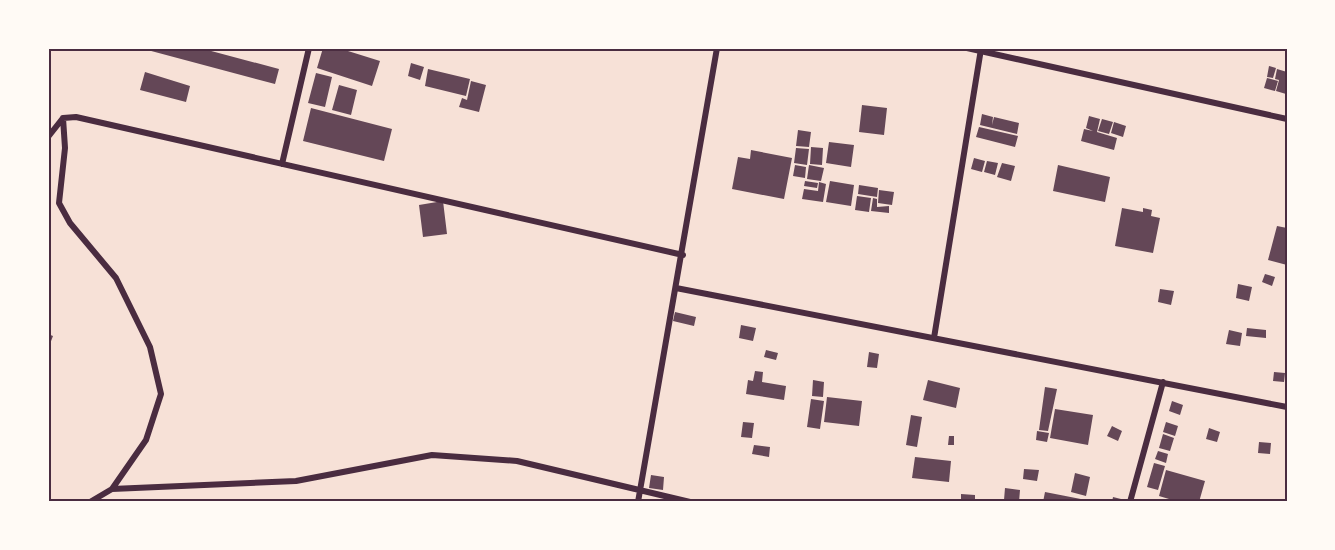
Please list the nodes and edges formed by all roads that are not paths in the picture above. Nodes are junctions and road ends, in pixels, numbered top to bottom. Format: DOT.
graph roads {
  1 [pos="309,48"];
  2 [pos="717,48"];
  3 [pos="968,48"];
  4 [pos="981,50"];
  5 [pos="63,118"];
  6 [pos="1287,119"];
  7 [pos="48,137"];
  8 [pos="282,164"];
  9 [pos="683,255"];
  10 [pos="676,288"];
  11 [pos="934,338"];
  12 [pos="1163,382"];
  13 [pos="1287,407"];
  14 [pos="112,489"];
  15 [pos="639,492"];
  16 [pos="90,502"];
  17 [pos="638,502"];
  18 [pos="690,502"];
  19 [pos="1130,502"];
  1 -- 8 [label="street"];
  2 -- 9 [label="street"];
  3 -- 4 [label="street"];
  4 -- 6 [label="street"];
  4 -- 11 [label="street"];
  5 -- 7 [label="street"];
  5 -- 8 [label="street"];
  5 -- 14 [label="street"];
  8 -- 9 [label="street"];
  9 -- 10 [label="street"];
  10 -- 11 [label="street"];
  10 -- 15 [label="street"];
  11 -- 12 [label="street"];
  12 -- 13 [label="street"];
  12 -- 19 [label="street"];
  14 -- 15 [label="street"];
  14 -- 16 [label="street"];
  15 -- 17 [label="street"];
  15 -- 18 [label="street"];
}
